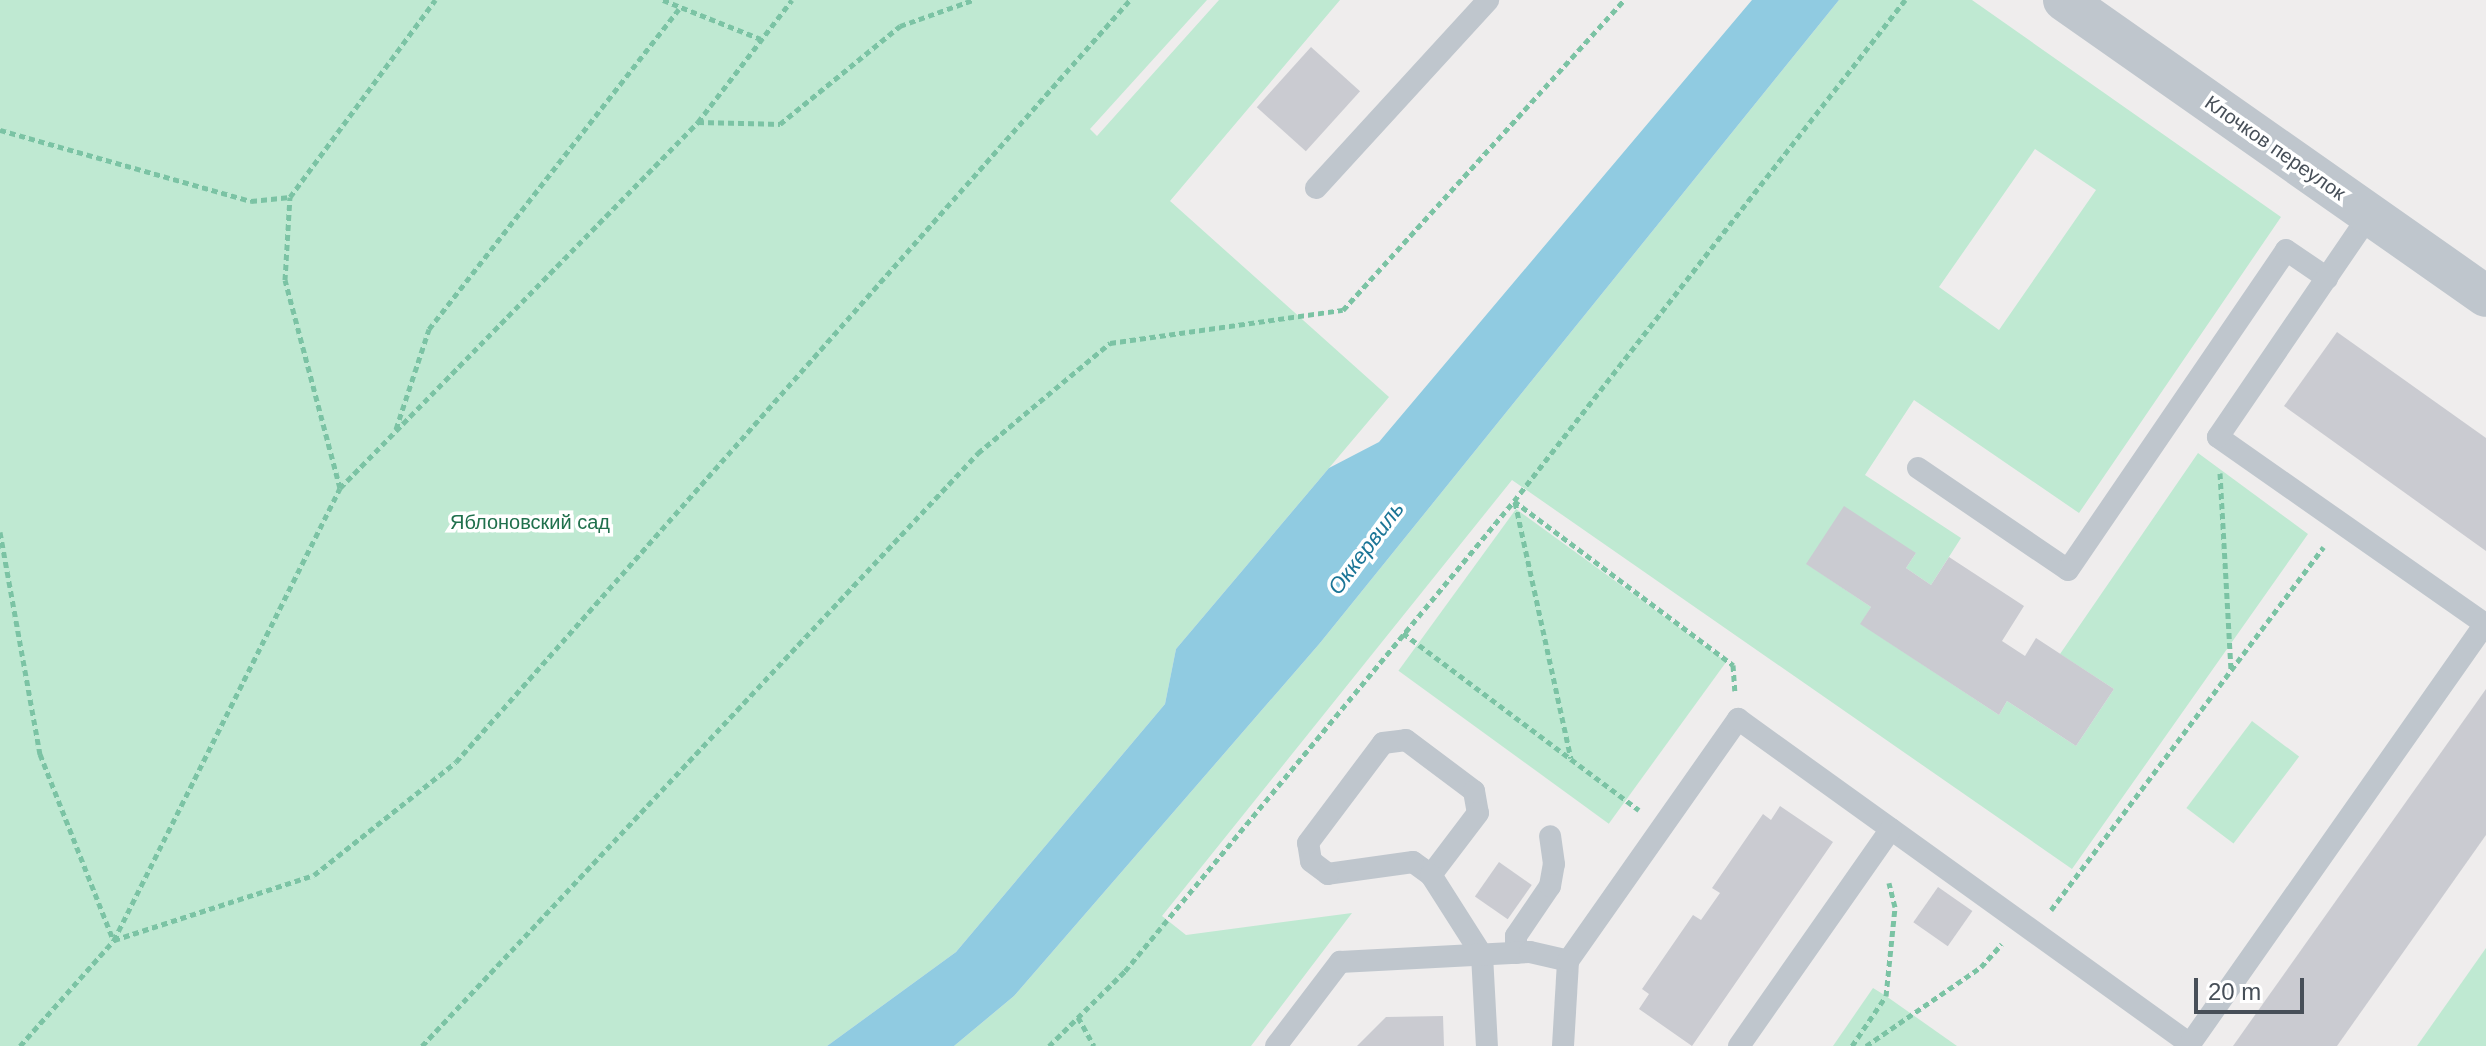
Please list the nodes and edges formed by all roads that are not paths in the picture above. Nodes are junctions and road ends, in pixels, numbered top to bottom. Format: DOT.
graph roads {
  1 [pos="1488,0"];
  2 [pos="2064,0"];
  3 [pos="1316,188"];
  4 [pos="2370,214"];
  5 [pos="2327,278"];
  6 [pos="2486,296"];
  7 [pos="1918,468"];
  8 [pos="1891,829"];
  9 [pos="1550,836"];
  10 [pos="1431,875"];
  11 [pos="1516,953"];
  12 [pos="1482,955"];
  13 [pos="1568,961"];
  14 [pos="2189,1045"];
  15 [pos="1276,1046"];
  16 [pos="1487,1046"];
  17 [pos="1563,1046"];
  18 [pos="1739,1046"];
  1 -- 3 [label="lane"];
  2 -- 4 [label="street, Клочков переулок"];
  4 -- 5 [label="lane"];
  4 -- 6 [label="street, Клочков переулок"];
  5 -- 7 [label="lane"];
  5 -- 14 [label="lane"];
  8 -- 13 [label="lane"];
  8 -- 14 [label="lane"];
  8 -- 18 [label="lane"];
  9 -- 11 [label="lane"];
  10 -- 10 [label="lane"];
  10 -- 12 [label="lane"];
  11 -- 12 [label="lane"];
  11 -- 13 [label="lane"];
  12 -- 15 [label="lane"];
  12 -- 16 [label="lane"];
  13 -- 17 [label="lane"];
}
